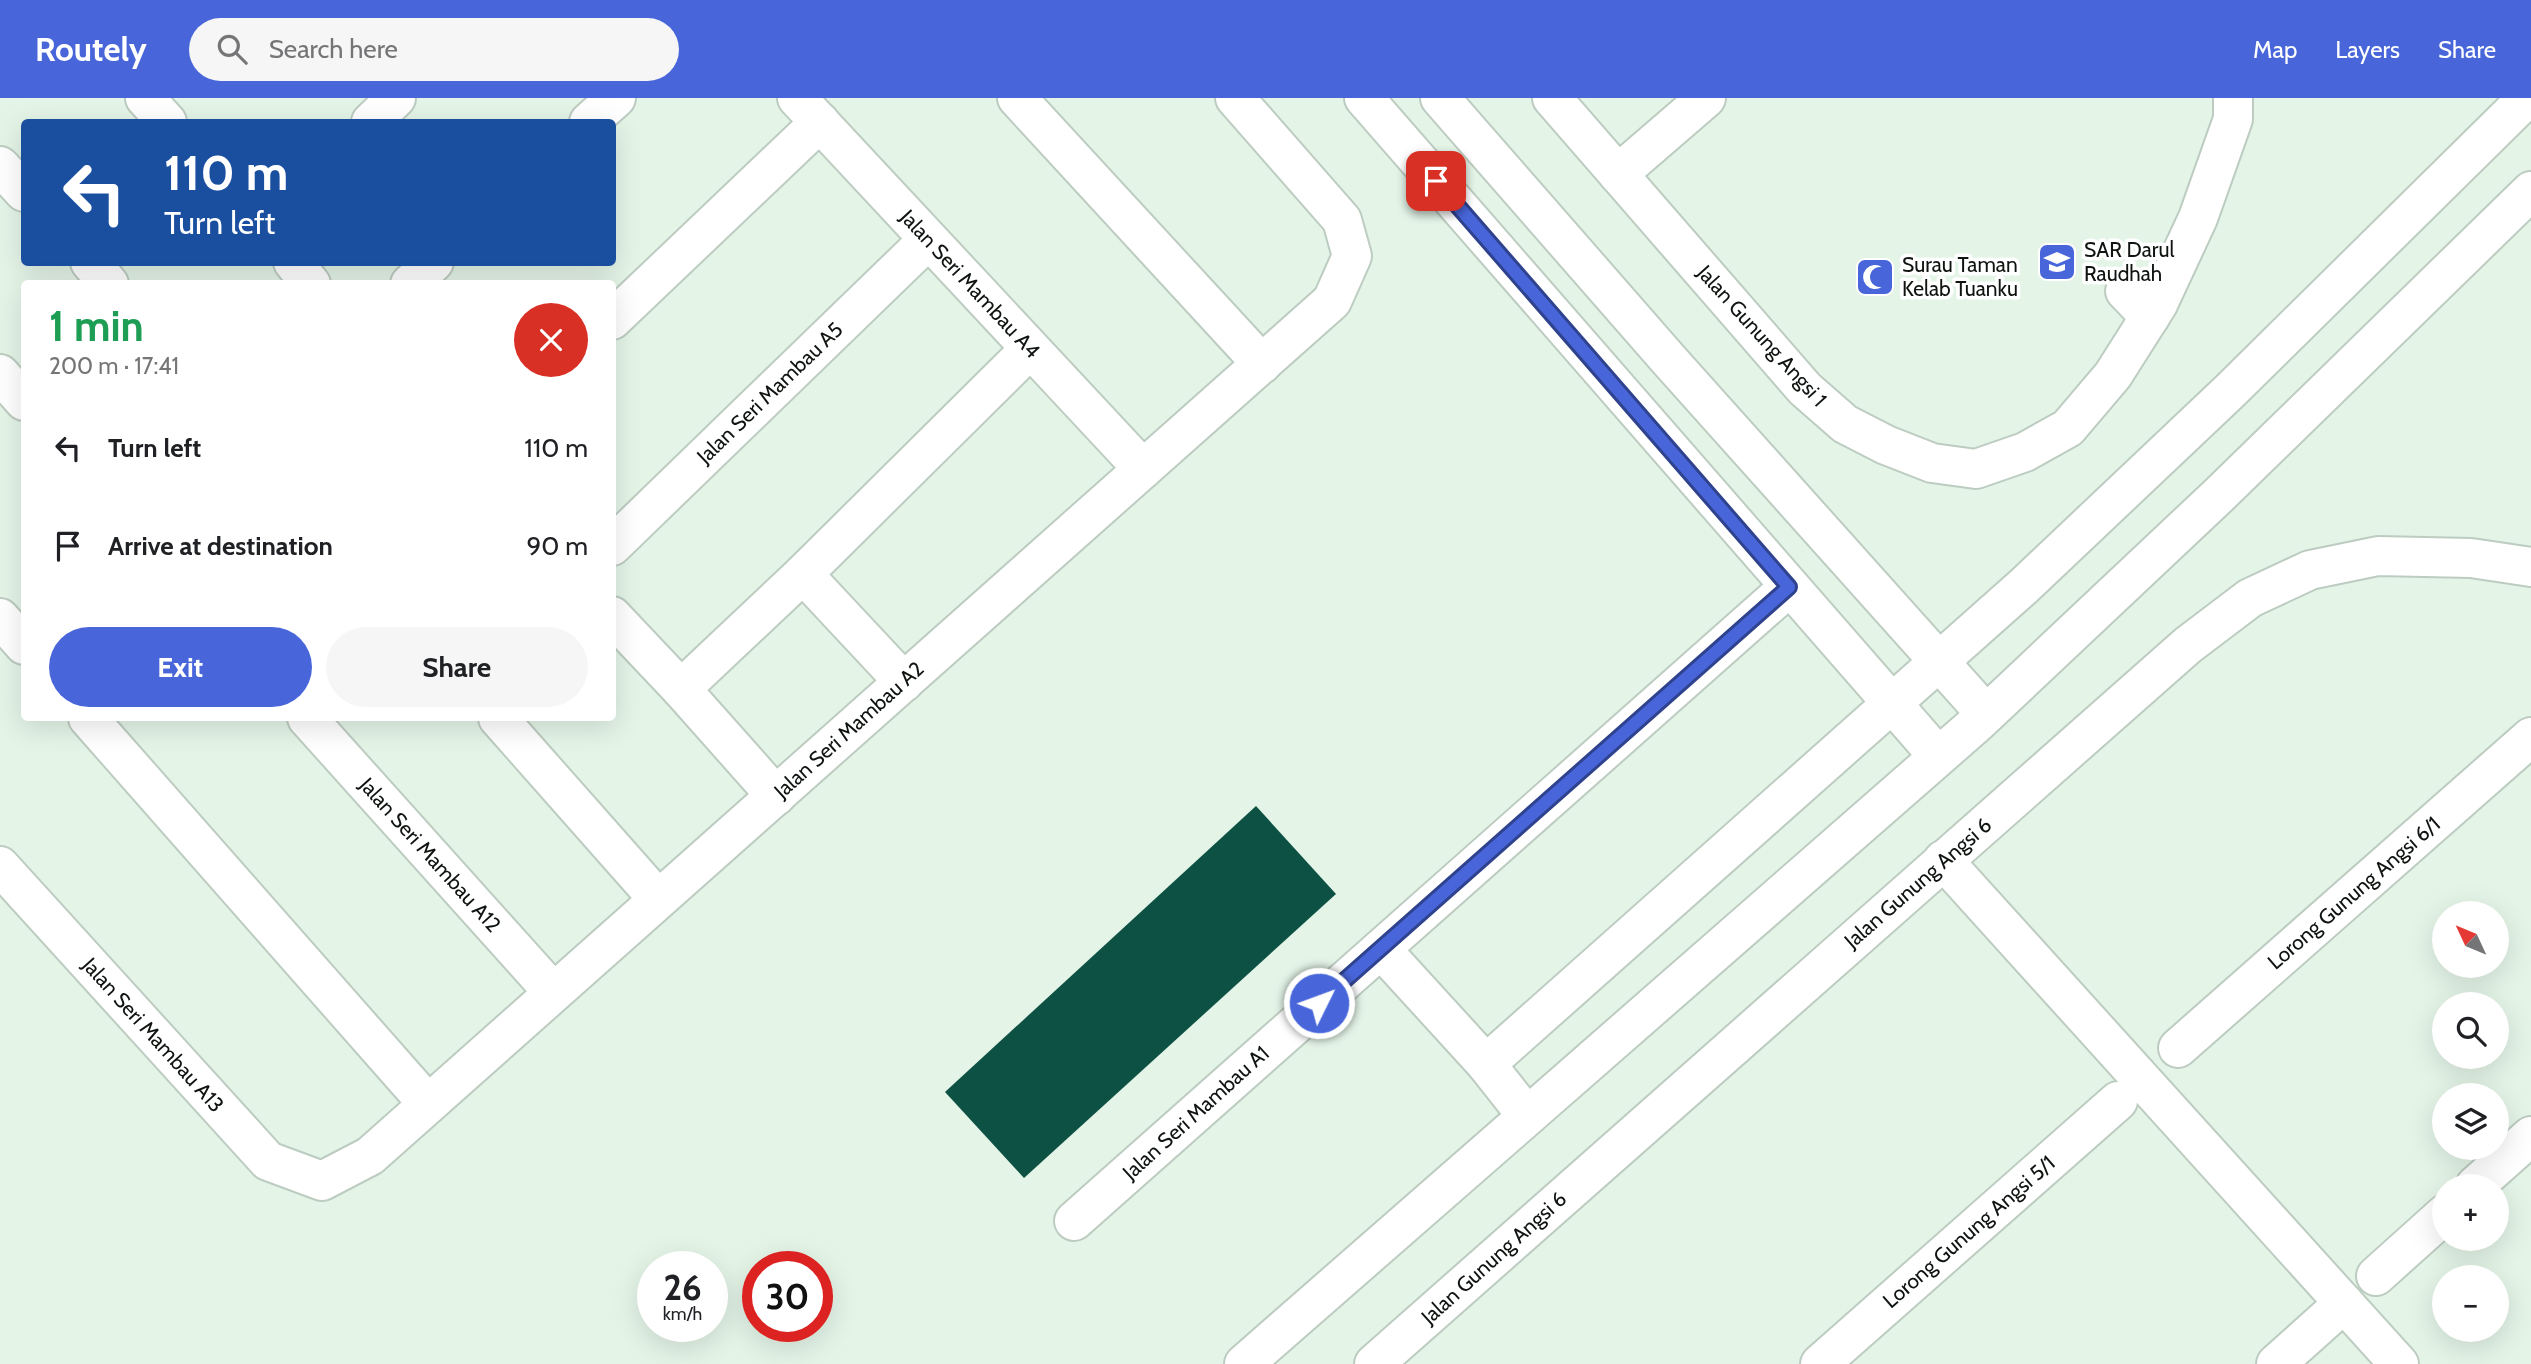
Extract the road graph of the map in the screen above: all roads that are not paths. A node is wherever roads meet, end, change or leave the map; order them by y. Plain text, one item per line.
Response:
1 (396, 98) edge
2 (617, 98) edge
3 (1017, 98) edge
4 (1235, 98) edge
5 (1364, 98) edge
6 (1440, 98) edge
7 (1552, 98) edge
8 (1706, 98) edge
9 (2233, 98) edge
10 (2527, 98) edge
11 (808, 110) edge
12 (374, 119) edge
13 (592, 119) edge
14 (0, 166) edge
15 (1618, 174) junction
16 (21, 189) edge
17 (2531, 191) edge
18 (928, 240) junction
19 (93, 266) edge
20 (296, 266) edge
21 (430, 266) edge
22 (106, 280) edge
23 (308, 280) edge
24 (414, 280) edge
25 (616, 316) edge
26 (1030, 349) junction
27 (1262, 364) junction
28 (0, 374) edge
29 (21, 398) edge
30 (1143, 470) junction
31 (616, 542) edge
32 (2531, 567) edge
33 (803, 574) junction
34 (1789, 587) junction
35 (616, 620) edge
36 (1939, 662) junction
37 (904, 682) junction
38 (681, 688) junction
39 (1891, 704) junction
40 (1986, 714) junction
41 (91, 721) edge
42 (310, 721) edge
43 (501, 721) edge
44 (2531, 737) edge
45 (1938, 756) junction
46 (776, 796) junction
47 (1943, 860) junction
48 (0, 866) edge
49 (658, 899) junction
50 (1381, 949) junction
51 (553, 992) junction
52 (2178, 1048) dead end
53 (1486, 1064) junction
54 (2118, 1101) dead end
55 (428, 1104) junction
56 (1527, 1116) junction
57 (2531, 1136) edge
58 (2488, 1174) edge
59 (322, 1181) joint
60 (1074, 1221) dead end
61 (2432, 1226) edge
62 (2376, 1276) dead end
63 (2344, 1303) junction
64 (1244, 1364) edge
65 (1374, 1364) edge
66 (1820, 1364) edge
67 (2276, 1364) edge
68 (2399, 1364) edge

1 - 12 street
2 - 13 street
3 - 27 street
4 - 27 street, Jalan Seri Mambau A2
5 - 34 street
6 - 36 street
7 - 15 street, Jalan Gunung Angsi 1
8 - 15 street
9 - 15 street, Jalan Gunung Angsi 1
10 - 36 street
11 - 18 street, Jalan Seri Mambau A4
11 - 25 street
14 - 16 street
17 - 40 street
18 - 26 street, Jalan Seri Mambau A4
18 - 31 street, Jalan Seri Mambau A5
19 - 22 street
20 - 23 street
21 - 24 street
26 - 30 street, Jalan Seri Mambau A4
26 - 33 street
27 - 30 street, Jalan Seri Mambau A2
28 - 29 street
30 - 37 street, Jalan Seri Mambau A2
32 - 47 street, Jalan Gunung Angsi 6
33 - 37 street
33 - 38 street
34 - 39 street
34 - 50 street, Jalan Seri Mambau A1
35 - 38 street
36 - 39 street
36 - 40 street
37 - 46 street, Jalan Seri Mambau A2
38 - 46 street
39 - 45 street
39 - 53 street
40 - 45 street
41 - 55 street
42 - 51 street, Jalan Seri Mambau A12
43 - 49 street
44 - 52 street, Lorong Gunung Angsi 6/1
45 - 56 street
46 - 49 street, Jalan Seri Mambau A2
47 - 63 street
47 - 65 street, Jalan Gunung Angsi 6
48 - 59 street, Jalan Seri Mambau A13
49 - 51 street, Jalan Seri Mambau A2
50 - 53 street
50 - 60 street, Jalan Seri Mambau A1
51 - 55 street, Jalan Seri Mambau A2
53 - 56 street
54 - 66 street, Lorong Gunung Angsi 5/1
55 - 59 street, Jalan Seri Mambau A2
56 - 64 street
57 - 58 street
61 - 62 street
63 - 67 street
63 - 68 street

